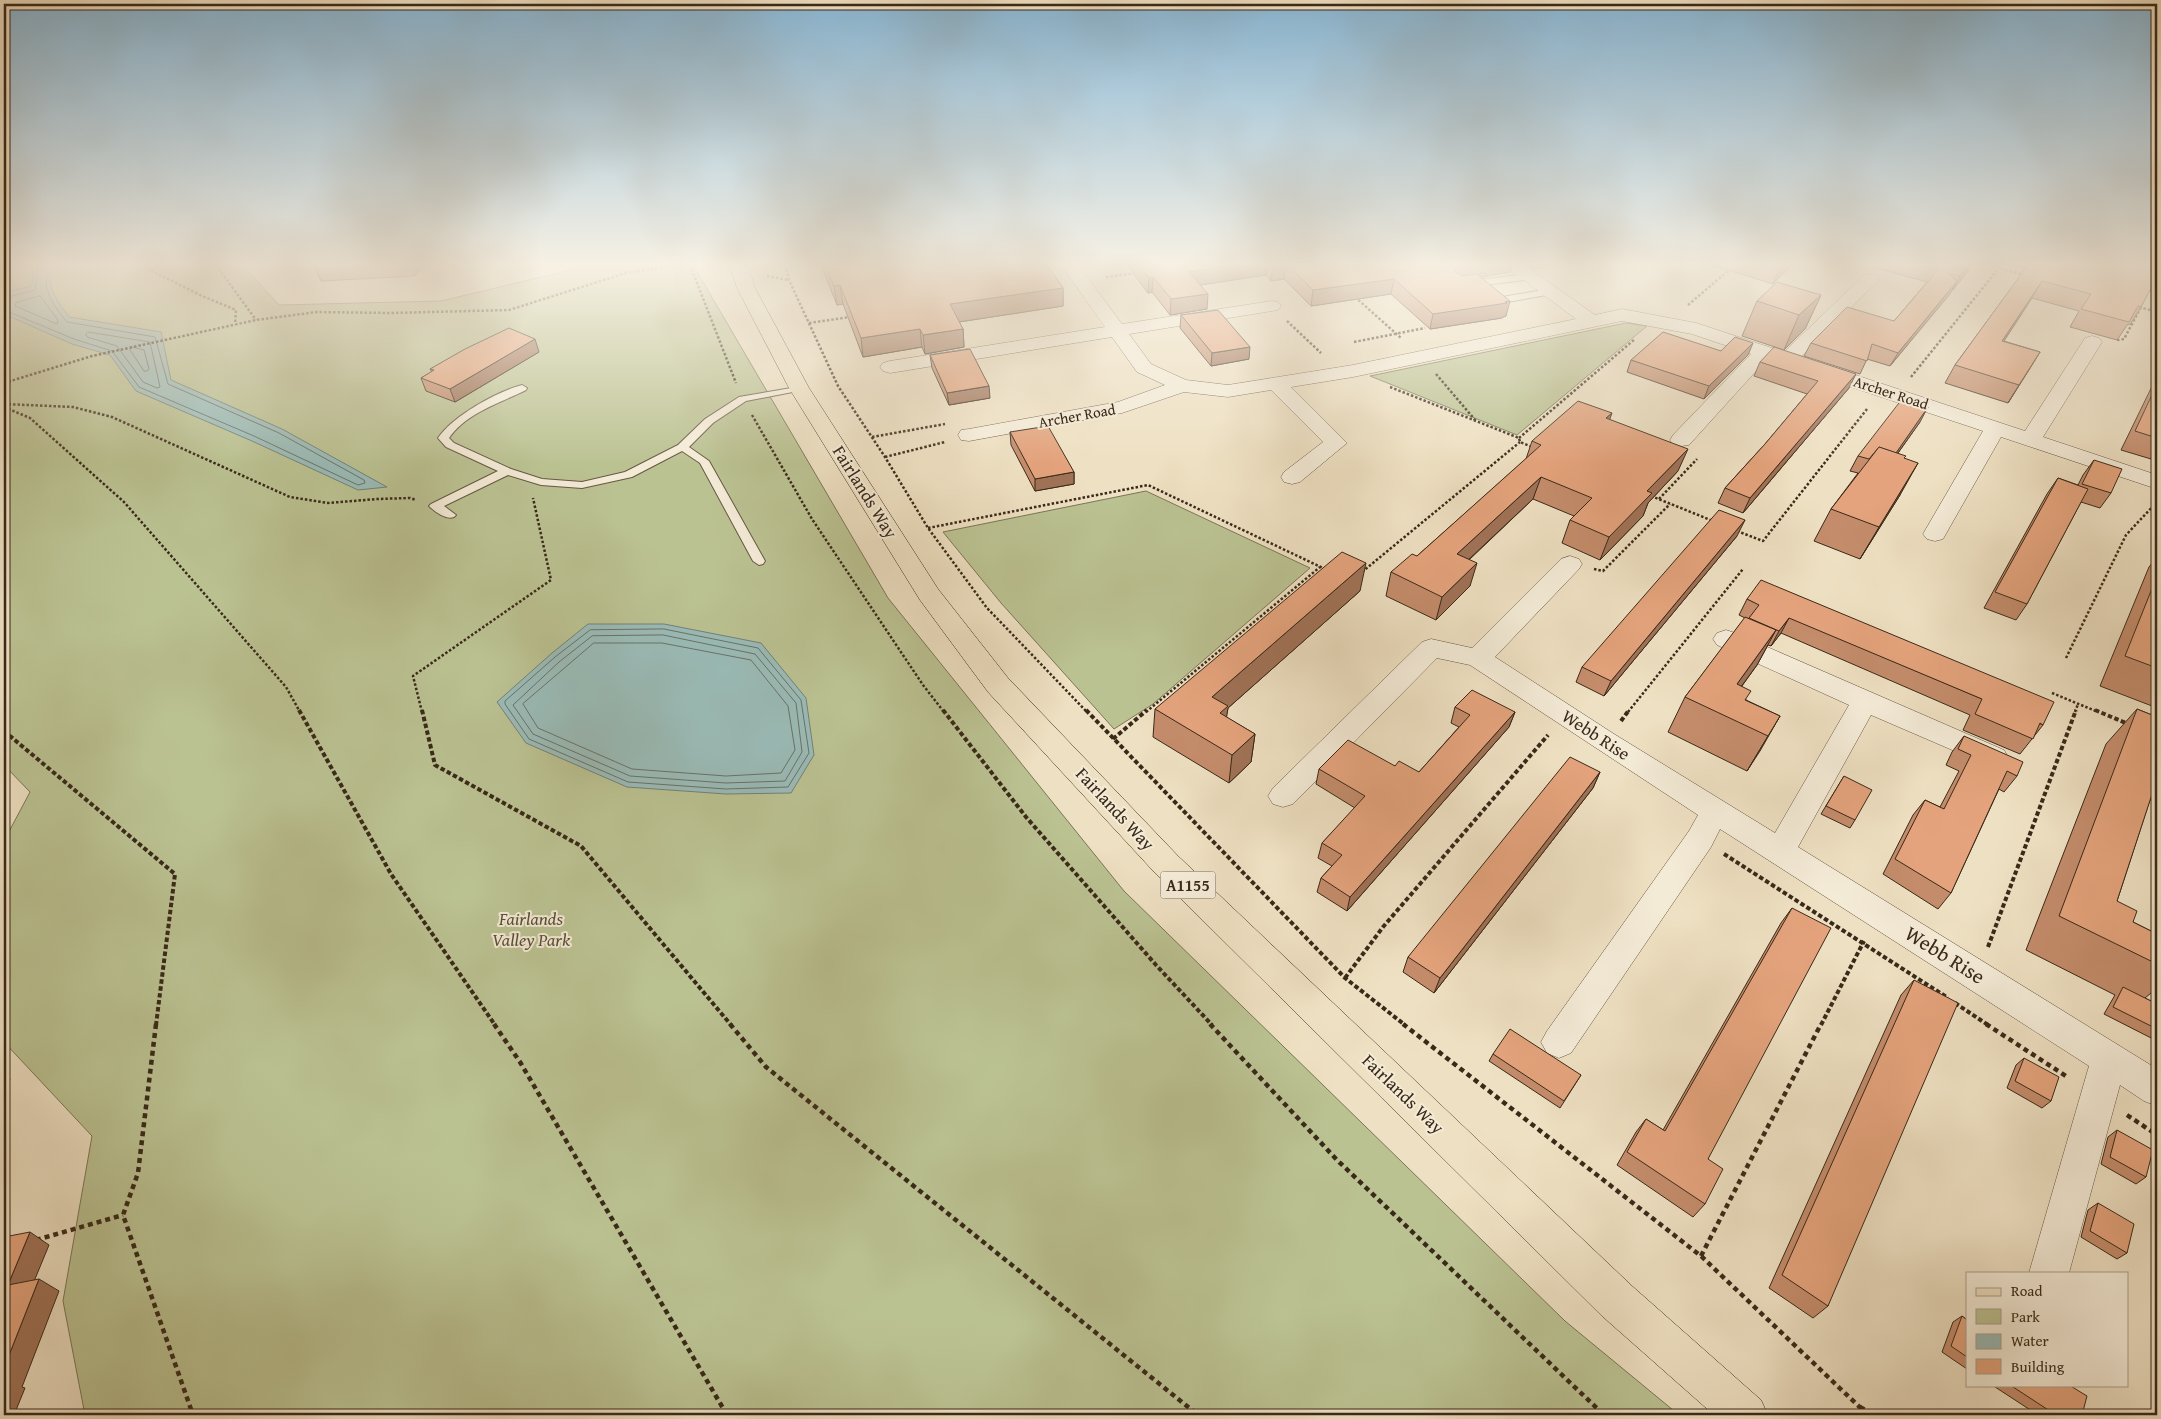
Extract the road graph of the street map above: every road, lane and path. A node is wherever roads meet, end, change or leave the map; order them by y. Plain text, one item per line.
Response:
1 (201, 331) edge
2 (716, 331) edge
3 (769, 331) edge
4 (813, 331) edge
5 (1110, 331) edge
6 (1118, 331) edge
7 (1298, 331) edge
8 (1394, 331) edge
9 (1410, 331) edge
10 (1542, 331) edge
11 (1703, 331) edge
12 (1816, 331) edge
13 (1942, 331) edge
14 (2128, 331) edge
15 (1397, 334) junction
16 (1638, 337) dead end
17 (1354, 342) dead end
18 (2092, 342) joint
19 (1405, 343) dead end
20 (1764, 351) junction
21 (1321, 353) dead end
22 (1788, 359) junction
23 (890, 367) dead end
24 (1353, 371) junction
25 (1435, 374) dead end
26 (4, 383) edge
27 (1275, 383) junction
28 (1182, 386) junction
29 (522, 388) dead end
30 (799, 388) junction
31 (1889, 392) junction
32 (743, 399) junction
33 (4, 406) edge
34 (1476, 421) junction
35 (1995, 428) junction
36 (969, 435) joint
37 (1520, 440) junction
38 (1681, 440) joint
39 (2031, 440) junction
40 (682, 447) junction
41 (1535, 449) edge
42 (885, 457) junction
43 (507, 471) junction
44 (1292, 478) dead end
45 (529, 479) junction
46 (2157, 482) edge
47 (1651, 496) edge
48 (1659, 499) junction
49 (2157, 502) edge
50 (1670, 504) junction
51 (436, 506) junction
52 (450, 515) dead end
53 (1721, 524) edge
54 (928, 528) junction
55 (1730, 528) edge
56 (1935, 534) dead end
57 (759, 561) dead end
58 (1570, 564) joint
59 (1320, 567) junction
60 (1743, 569) dead end
61 (1328, 571) edge
62 (1358, 575) edge
63 (1726, 639) edge
64 (1478, 658) junction
65 (2066, 658) dead end
66 (2052, 693) dead end
67 (1865, 701) junction
68 (2078, 704) junction
69 (2131, 726) edge
70 (4, 731) edge
71 (1556, 739) dead end
72 (1113, 740) junction
73 (1604, 741) junction
74 (2012, 764) edge
75 (1283, 796) dead end
76 (1715, 810) junction
77 (1700, 839) junction
78 (1780, 851) junction
79 (1878, 913) junction
80 (1864, 943) junction
81 (1978, 976) junction
82 (1346, 978) junction
83 (1559, 1042) dead end
84 (2110, 1059) junction
85 (2157, 1089) edge
86 (2099, 1097) junction
87 (2157, 1135) edge
88 (123, 1215) junction
89 (32, 1241) dead end
90 (1701, 1256) junction
91 (2049, 1272) edge
92 (1851, 1401) junction
93 (193, 1415) edge
94 (727, 1415) edge
95 (1198, 1415) edge
96 (1604, 1415) edge
97 (1746, 1415) edge
98 (1868, 1415) edge
99 (1874, 1415) edge

1 - 26 path
2 - 32 path
3 - 30 main road, Fairlands Way / A1155
4 - 42 path
5 - 23 street
6 - 28 street, Archer Road
7 - 21 path
8 - 15 path
9 - 15 path
10 - 24 street, Archer Road
11 - 20 street, Archer Road
12 - 22 street
13 - 31 path
14 - 18 path
15 - 17 path
15 - 19 path
16 - 37 path
18 - 39 street
20 - 22 street, Archer Road
20 - 38 street
22 - 31 street, Archer Road
24 - 27 street, Archer Road
24 - 34 path
25 - 34 path
27 - 28 street, Archer Road
27 - 44 street
28 - 36 street, Archer Road
29 - 43 lane
30 - 32 lane
30 - 97 main road, Fairlands Way / A1155
31 - 35 street, Archer Road
31 - 55 path
32 - 40 lane
32 - 96 path
33 - 51 path
33 - 94 path
34 - 37 path
35 - 39 street, Archer Road
35 - 56 street
36 - 42 path
37 - 41 path
37 - 62 path
38 - 48 path
39 - 46 street, Archer Road
40 - 45 lane
40 - 57 lane
42 - 54 path
43 - 45 lane
43 - 51 lane
45 - 95 path
47 - 48 path
48 - 50 path
49 - 65 path
50 - 53 path
50 - 58 path
51 - 52 lane
54 - 59 path
54 - 72 path
58 - 64 street
59 - 61 path
59 - 72 path
60 - 73 path
63 - 67 street
64 - 73 street, Webb Rise
64 - 75 street, Webb Rise
66 - 68 path
67 - 74 street
67 - 78 street
68 - 69 path
68 - 81 path
70 - 88 path
71 - 82 path
72 - 82 path
73 - 76 street, Webb Rise
76 - 77 street
76 - 78 street, Webb Rise
77 - 80 path
77 - 83 street
78 - 79 street, Webb Rise
79 - 80 path
79 - 81 street, Webb Rise
80 - 86 path
80 - 90 path
81 - 84 street, Webb Rise
82 - 90 path
84 - 85 street, Webb Rise
84 - 86 street
86 - 87 path
86 - 91 street
88 - 89 path
88 - 93 path
90 - 92 path
92 - 98 path
92 - 99 path

